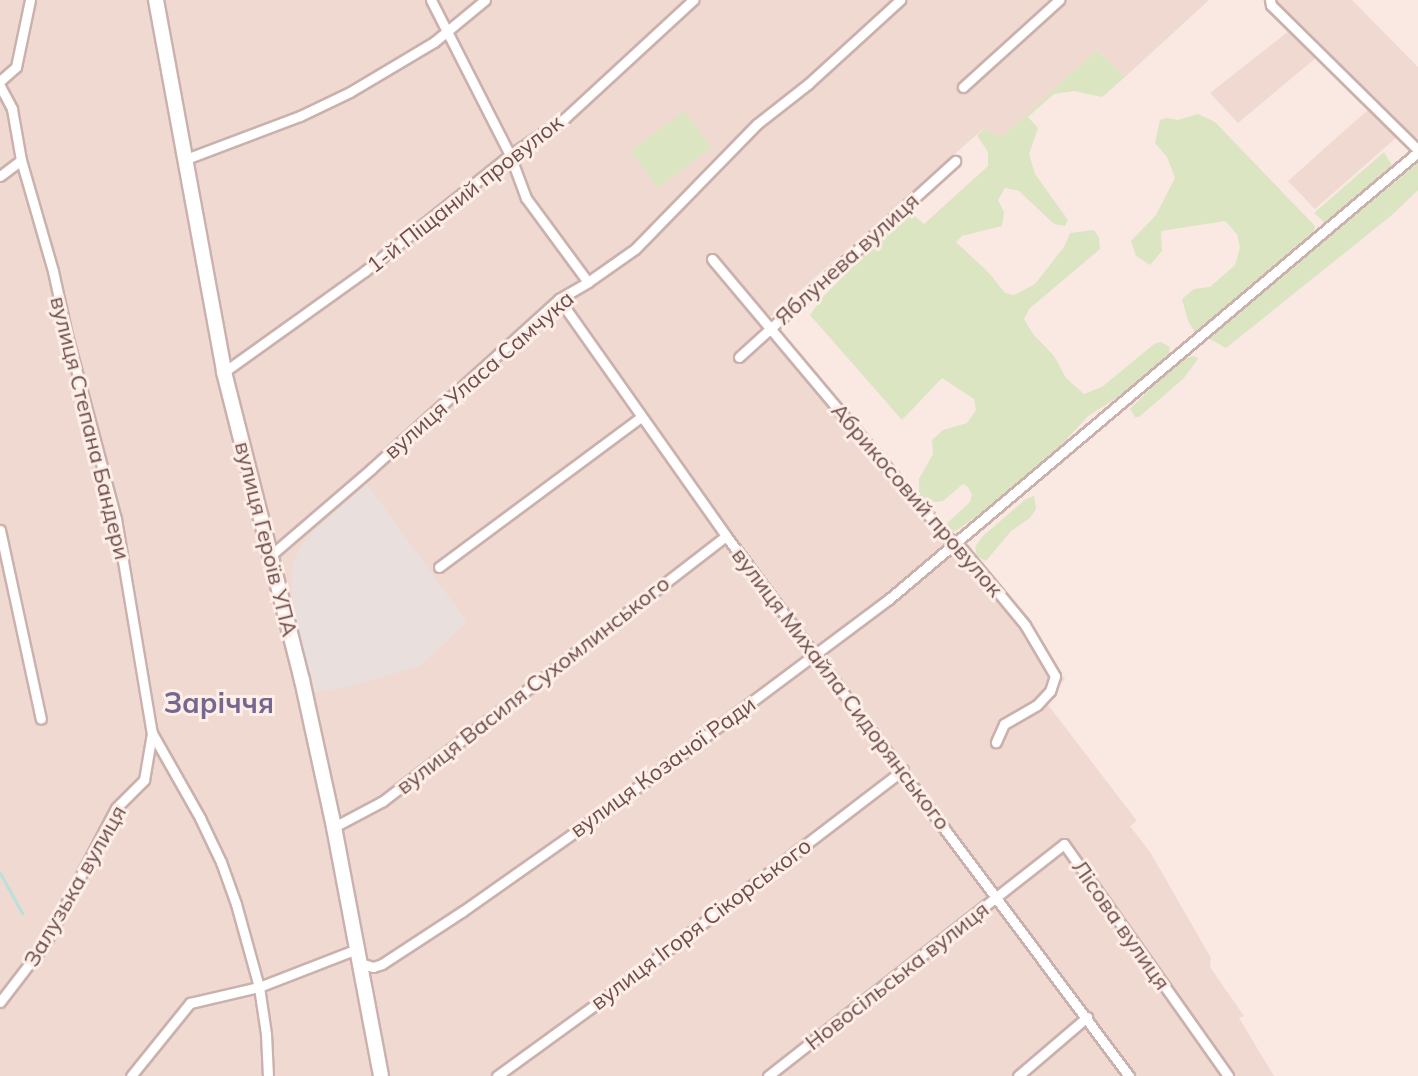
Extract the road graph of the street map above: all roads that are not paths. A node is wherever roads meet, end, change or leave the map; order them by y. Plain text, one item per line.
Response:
1 (30, 0) edge
2 (156, 0) edge
3 (431, 0) edge
4 (485, 0) edge
5 (693, 0) edge
6 (900, 0) edge
7 (1270, 0) edge
8 (1055, 1) edge
9 (445, 30) junction
10 (0, 81) edge
11 (0, 86) edge
12 (963, 87) dead end
13 (1418, 151) edge
14 (510, 155) junction
15 (186, 159) junction
16 (21, 160) junction
17 (955, 161) dead end
18 (0, 176) edge
19 (712, 259) dead end
20 (588, 282) junction
21 (559, 299) junction
22 (770, 328) junction
23 (739, 357) dead end
24 (224, 372) junction
25 (641, 417) junction
26 (0, 530) edge
27 (726, 536) junction
28 (953, 543) junction
29 (270, 556) junction
30 (439, 567) dead end
31 (815, 654) junction
32 (40, 719) dead end
33 (152, 733) junction
34 (996, 742) dead end
35 (903, 770) junction
36 (334, 827) junction
37 (997, 897) junction
38 (357, 949) junction
39 (360, 963) junction
40 (259, 987) junction
41 (0, 1002) edge
42 (1087, 1017) junction
43 (131, 1076) edge
44 (268, 1076) edge
45 (381, 1076) edge
46 (497, 1076) edge
47 (768, 1076) edge
48 (1018, 1076) edge
49 (1129, 1076) edge
50 (1228, 1076) edge

1 - 10 street
2 - 15 street, вулиця Героїв УПА
3 - 9 street
4 - 9 street
5 - 14 street, 1-й Піщаний провулок
6 - 20 street, вулиця Уласа Самчука
7 - 13 street
8 - 12 street
9 - 14 street
9 - 15 street
11 - 16 street, вулиця Степана Бандери
13 - 28 street, вулиця Козачої Ради
14 - 20 street
14 - 24 street, 1-й Піщаний провулок
15 - 24 street, вулиця Героїв УПА
16 - 18 street
16 - 33 street, вулиця Степана Бандери
17 - 22 street, Яблунева вулиця
19 - 22 street, Абрикосовий провулок
20 - 21 street, вулиця Уласа Самчука
21 - 25 street, вулиця Михайла Сидорянського
21 - 29 street, вулиця Уласа Самчука
22 - 23 street, Яблунева вулиця
22 - 28 street, Абрикосовий провулок
24 - 29 street, вулиця Героїв УПА
25 - 27 street, вулиця Михайла Сидорянського
25 - 30 street
26 - 32 street
27 - 31 street, вулиця Михайла Сидорянського
27 - 36 street, вулиця Василя Сухомлинського
28 - 31 street, вулиця Козачої Ради
28 - 34 street, Абрикосовий провулок
29 - 36 street, вулиця Героїв УПА
31 - 35 street, вулиця Михайла Сидорянського
31 - 39 street, вулиця Козачої Ради
33 - 40 street, вулиця Степана Бандери
33 - 41 street, Залузька вулиця
35 - 37 street, вулиця Михайла Сидорянського
35 - 46 street, вулиця Ігоря Сікорського
36 - 38 street, вулиця Героїв УПА
37 - 42 street, вулиця Михайла Сидорянського
37 - 47 street, Новосільська вулиця
37 - 50 street, Лісова вулиця
38 - 39 street, вулиця Героїв УПА
38 - 40 street
39 - 45 street, вулиця Героїв УПА
40 - 43 street
40 - 44 street, вулиця Степана Бандери
42 - 48 street
42 - 49 street, вулиця Михайла Сидорянського

